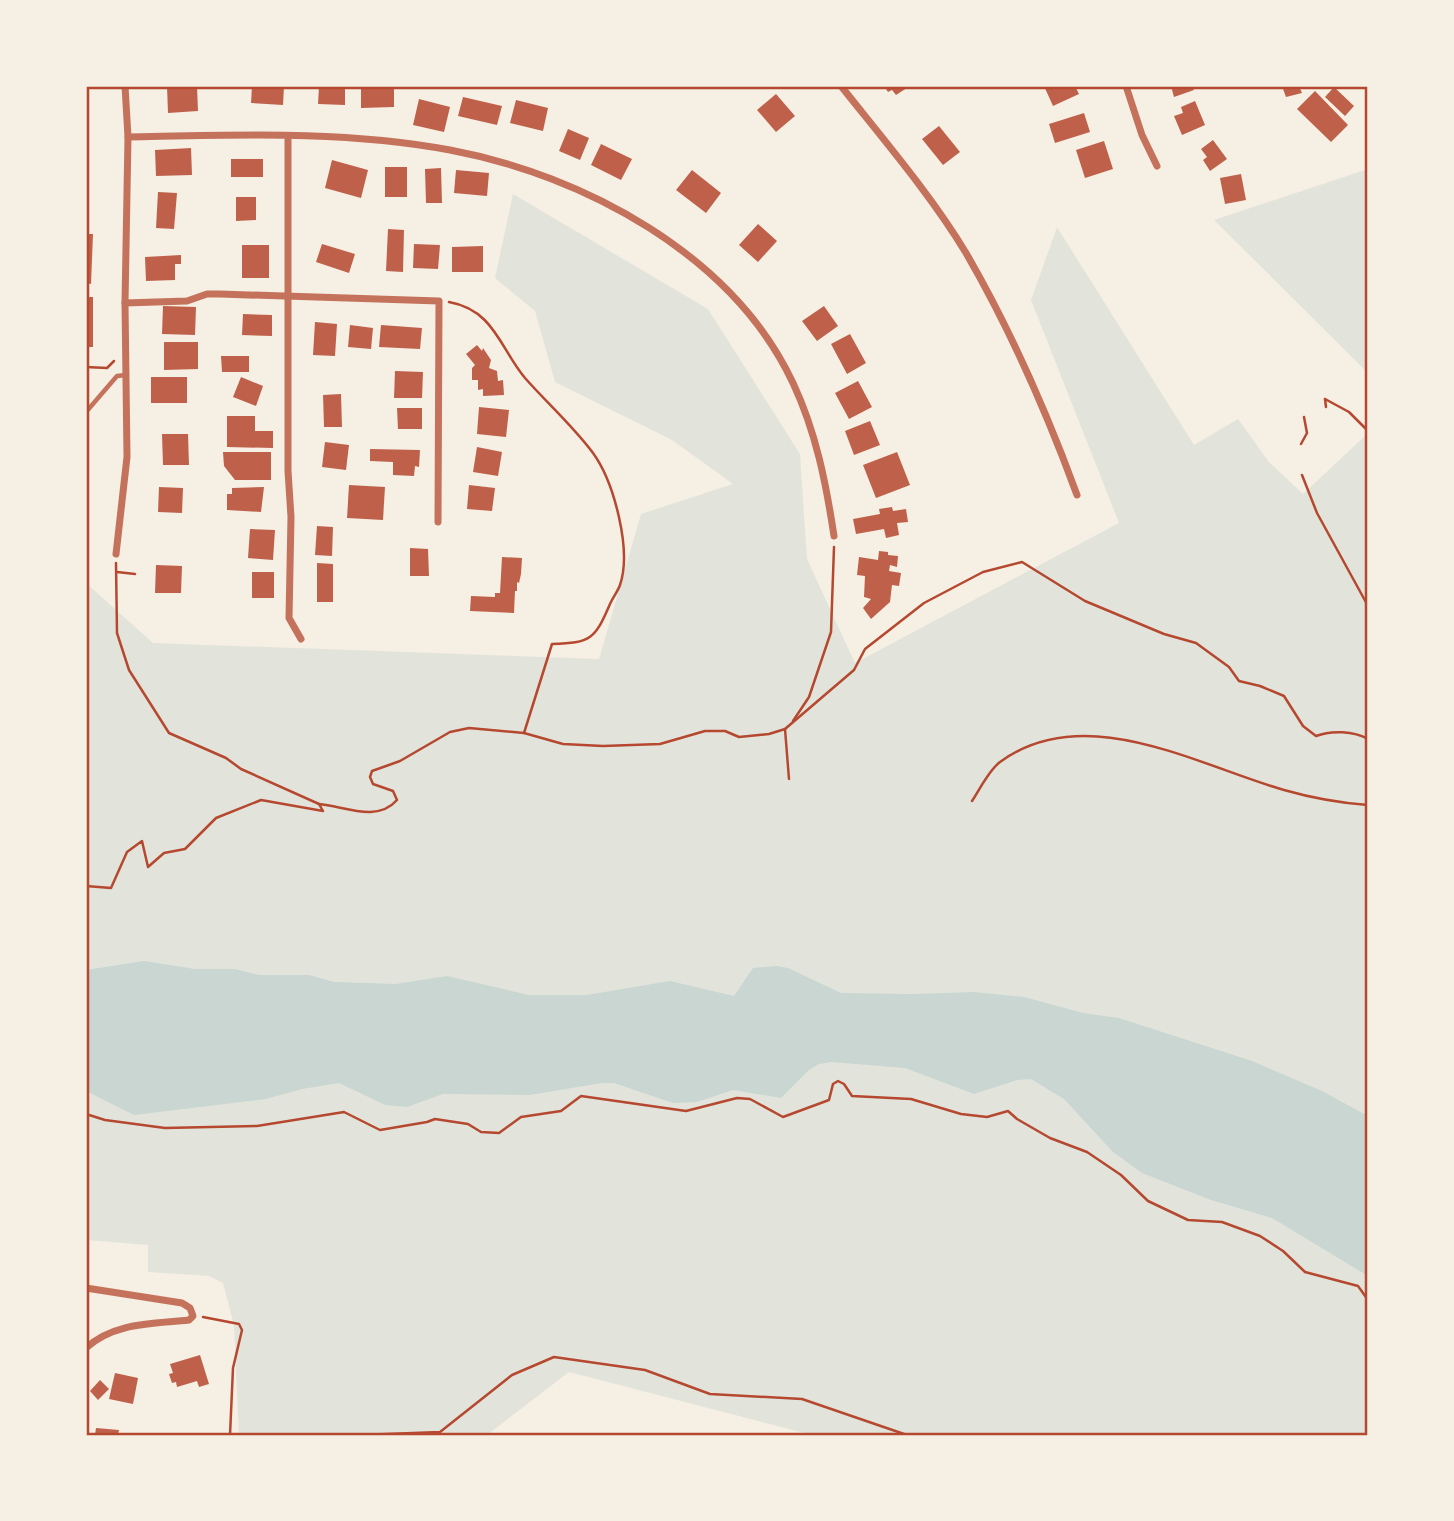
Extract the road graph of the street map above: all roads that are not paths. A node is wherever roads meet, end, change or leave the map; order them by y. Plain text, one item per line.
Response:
1 (125, 86) edge
2 (841, 86) edge
3 (1126, 86) edge
4 (128, 137) junction
5 (288, 137) junction
6 (1157, 166) dead end
7 (289, 296) junction
8 (125, 303) junction
9 (126, 375) junction
10 (86, 412) edge
11 (1077, 495) dead end
12 (438, 522) dead end
13 (834, 536) road end
14 (116, 554) road end
15 (301, 639) dead end
16 (86, 1287) edge
17 (86, 1348) edge

1 - 4 street
2 - 11 street
3 - 6 street
4 - 5 street
4 - 8 street
5 - 7 street
5 - 13 street
7 - 8 street
7 - 12 street
7 - 15 street
8 - 9 street
9 - 10 lane
9 - 14 street
16 - 17 street

